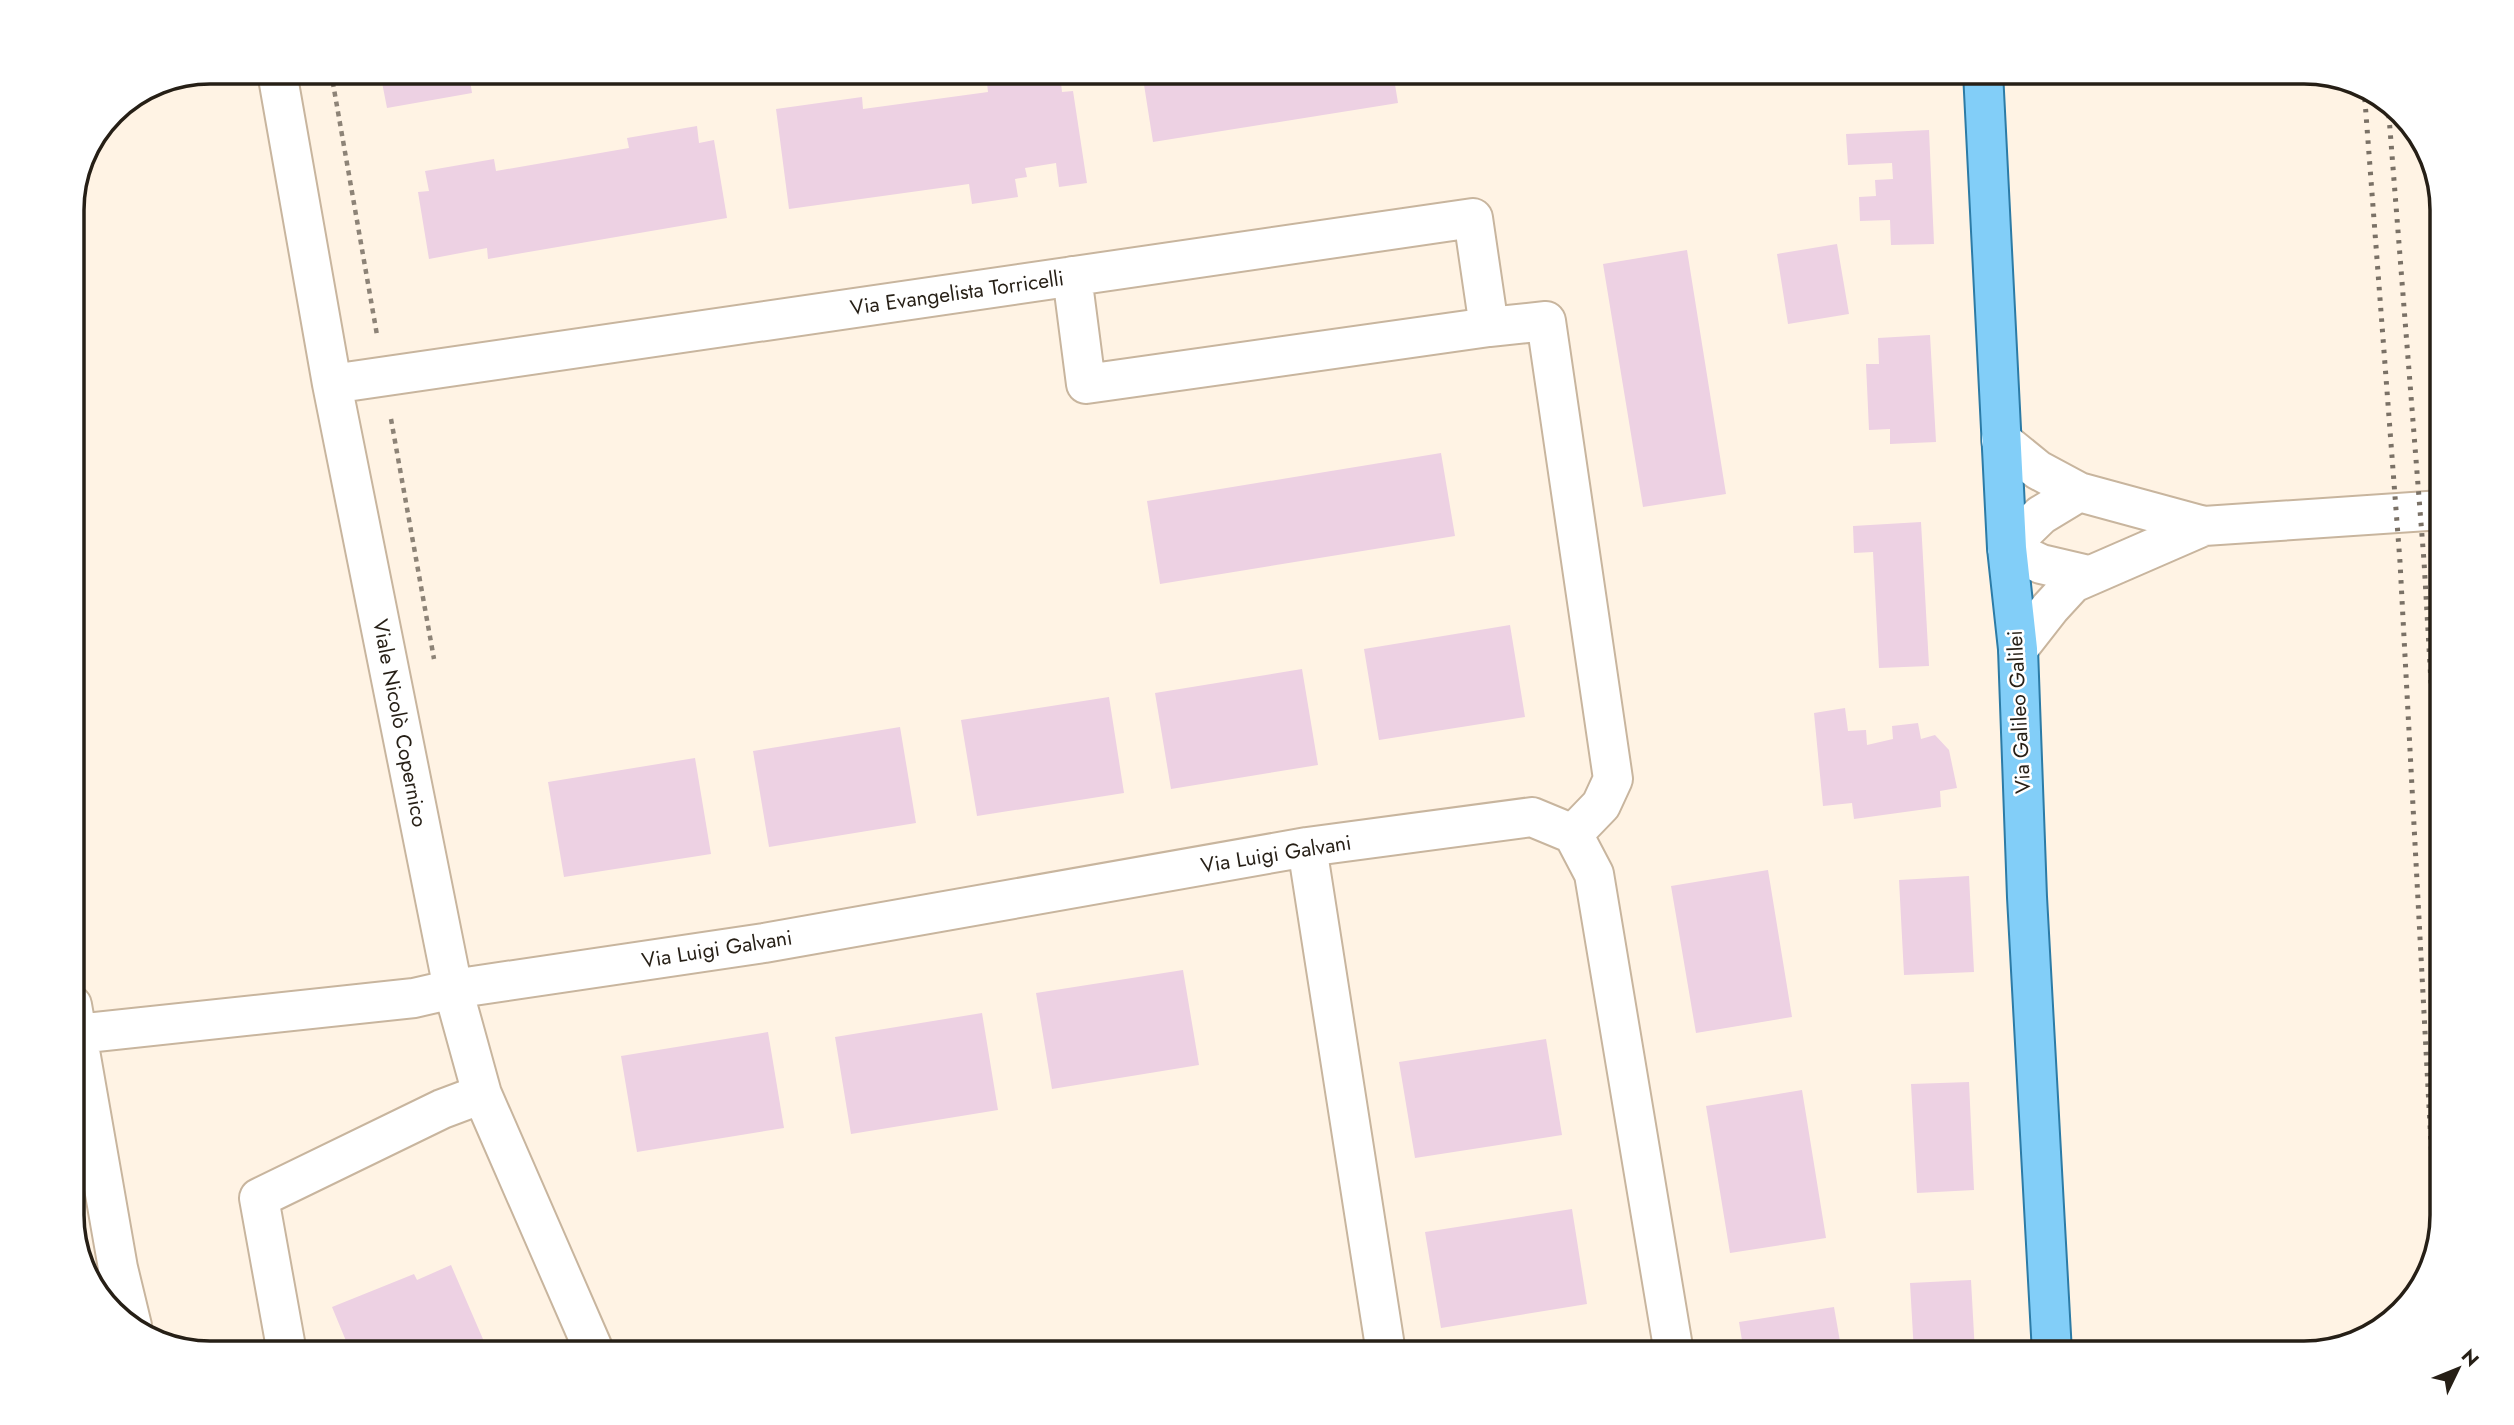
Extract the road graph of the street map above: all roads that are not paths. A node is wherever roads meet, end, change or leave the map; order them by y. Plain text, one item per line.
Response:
1 (279, 84) edge
2 (1984, 84) edge
3 (1072, 276) junction
4 (1489, 327) junction
5 (332, 384) junction
6 (2001, 440) junction
7 (2079, 492) junction
8 (2430, 511) edge
9 (2204, 526) junction
10 (2007, 548) junction
11 (2088, 575) junction
12 (2018, 649) junction
13 (1573, 834) junction
14 (1307, 847) junction
15 (453, 989) junction
16 (84, 1018) edge
17 (84, 1076) edge
18 (482, 1094) junction
19 (128, 1311) edge
20 (285, 1341) edge
21 (590, 1341) edge
22 (1384, 1341) edge
23 (1672, 1341) edge
24 (2051, 1341) edge

1 - 5 street, Viale Nicolò Copernico
2 - 6 main road, Via Galileo Galilei
3 - 4 street, Via Evangelista Torricelli
3 - 4 street
3 - 5 street, Via Evangelista Torricelli
4 - 13 street
5 - 15 street, Viale Nicolò Copernico
6 - 7 street
6 - 10 main road, Via Galileo Galilei
7 - 9 street
7 - 10 street
8 - 9 street
9 - 11 street
10 - 11 street
10 - 12 main road, Via Galileo Galilei
11 - 12 street
12 - 24 main road, Via Galileo Galilei
13 - 14 street, Via Luigi Galvani
13 - 23 street
14 - 15 street, Via Luigi Galvani
14 - 22 street
15 - 16 street, Via Luigi Galvani
15 - 18 street, Viale Nicolò Copernico
17 - 19 street
18 - 20 street
18 - 21 street, Viale Nicolò Copernico

